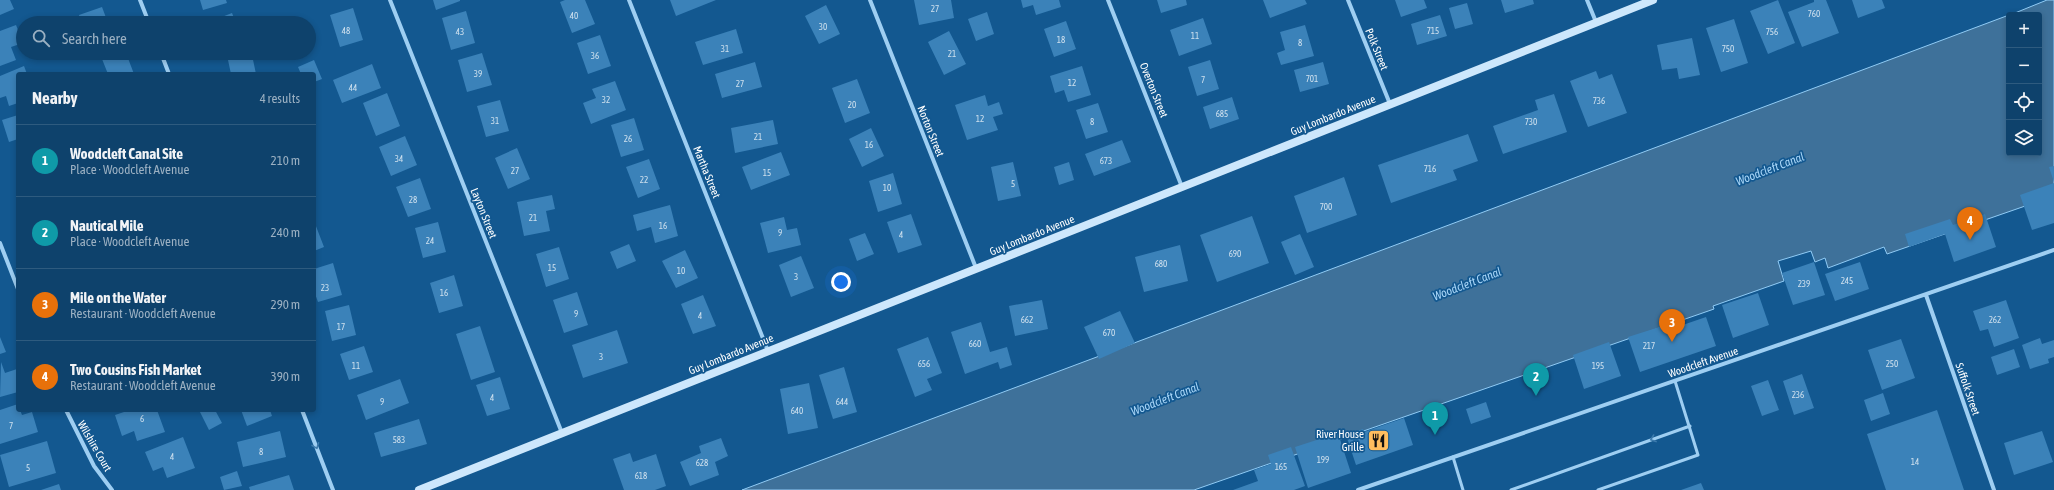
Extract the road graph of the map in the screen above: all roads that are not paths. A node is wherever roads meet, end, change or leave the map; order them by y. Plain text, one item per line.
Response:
1 (140, 0) edge
2 (390, 0) edge
3 (629, 0) edge
4 (870, 0) edge
5 (1108, 0) edge
6 (1348, 0) edge
7 (1587, 0) edge
8 (1653, 0) edge
9 (146, 16) edge
10 (1596, 22) junction
11 (164, 60) edge
12 (168, 72) edge
13 (1390, 105) junction
14 (1182, 187) junction
15 (0, 243) edge
16 (2054, 250) edge
17 (977, 269) junction
18 (16, 284) edge
19 (1926, 295) junction
20 (768, 351) junction
21 (1675, 381) junction
22 (67, 412) edge
23 (303, 412) edge
24 (1690, 426) junction
25 (562, 433) junction
26 (1453, 457) junction
27 (112, 490) edge
28 (333, 490) edge
29 (419, 490) edge
30 (1358, 490) edge
31 (1463, 490) edge
32 (1511, 490) edge
33 (1598, 490) edge
34 (1994, 490) edge

1 - 9 street
2 - 25 street, Layton Street
3 - 20 street, Martha Street
4 - 17 street, Norton Street
5 - 14 street, Overton Street
6 - 13 street, Polk Street
7 - 10 street
8 - 10 street, Guy Lombardo Avenue
10 - 13 street, Guy Lombardo Avenue
11 - 12 street
13 - 14 street, Guy Lombardo Avenue
14 - 17 street, Guy Lombardo Avenue
15 - 18 street
16 - 19 street, Woodcleft Avenue
17 - 20 street, Guy Lombardo Avenue
19 - 21 street, Woodcleft Avenue
19 - 34 street, Suffolk Street
20 - 25 street, Guy Lombardo Avenue
21 - 24 lane
21 - 26 street, Woodcleft Avenue
22 - 27 street, Wilshire Court
23 -> 28 street
24 -> 32 lane
24 - 33 lane
25 - 29 street, Guy Lombardo Avenue
26 - 30 street, Woodcleft Avenue
26 - 31 lane

